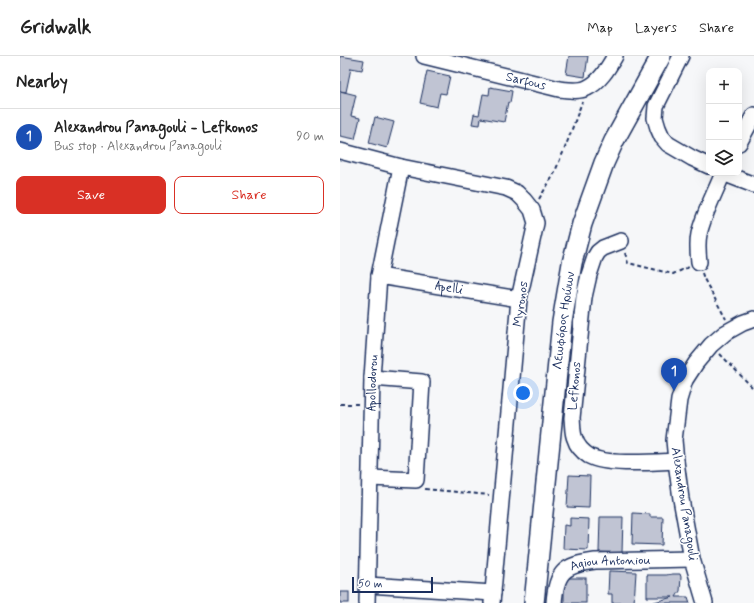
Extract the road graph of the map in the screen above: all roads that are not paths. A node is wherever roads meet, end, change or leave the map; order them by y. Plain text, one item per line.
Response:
1 (424, 56) edge
2 (614, 56) edge
3 (660, 56) edge
4 (682, 56) edge
5 (754, 116) edge
6 (741, 140) edge
7 (340, 151) edge
8 (706, 165) edge
9 (401, 166) junction
10 (722, 176) edge
11 (731, 176) edge
12 (754, 185) edge
13 (621, 241) road end
14 (699, 262) road end
15 (379, 276) junction
16 (519, 300) junction
17 (754, 319) edge
18 (372, 378) junction
19 (676, 462) junction
20 (370, 478) junction
21 (692, 559) junction
22 (368, 585) junction
23 (492, 598) edge
24 (367, 603) edge
25 (534, 603) edge
26 (554, 603) edge
27 (705, 603) edge

1 - 2 street, Sarfous
3 - 25 main road, Λεωφόρος Ηρώων
4 - 8 street
5 - 6 street
7 - 9 street
9 - 15 street, Apollodorou
9 - 16 street, Myronos
10 - 14 street
11 - 12 street
13 - 19 street, Lefkonos
15 - 16 street, Apelli
15 - 18 street, Apollodorou
16 - 23 street, Myronos
17 - 19 street, Alexandrou Panagouli
18 - 20 street, Apollodorou
18 - 20 street
19 - 21 street, Alexandrou Panagouli
20 - 22 street, Apollodorou
21 - 26 street, Agiou Antoniou
21 - 27 street, Alexandrou Panagouli
22 - 23 street
22 - 24 street, Apollodorou

